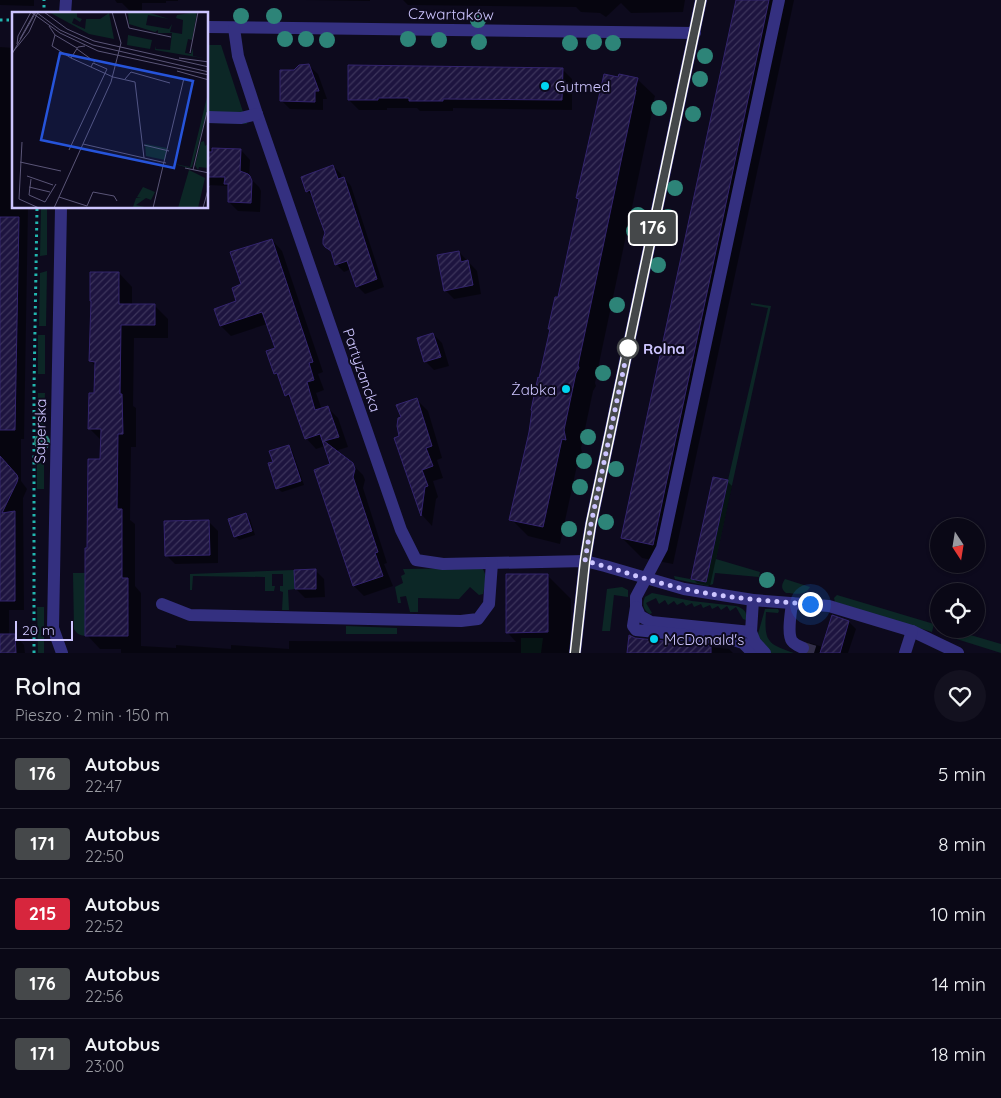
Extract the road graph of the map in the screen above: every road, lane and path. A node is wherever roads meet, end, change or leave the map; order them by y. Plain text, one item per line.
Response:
1 (702, 0) edge
2 (779, 0) edge
3 (209, 27) edge
4 (234, 28) junction
5 (695, 33) junction
6 (257, 114) junction
7 (209, 118) edge
8 (37, 209) edge
9 (61, 209) edge
10 (585, 561) junction
11 (492, 563) junction
12 (646, 578) junction
13 (753, 600) junction
14 (792, 603) junction
15 (162, 604) dead end
16 (636, 607) junction
17 (912, 631) junction
18 (750, 632) junction
19 (740, 642) junction
20 (803, 648) dead end
21 (34, 653) edge
22 (62, 653) edge
23 (575, 653) edge
24 (753, 653) edge
25 (765, 653) edge
26 (905, 653) edge
27 (958, 653) edge

1 - 5 street
2 - 12 street
3 - 4 street, Czwartaków
4 - 5 street, Czwartaków
4 - 6 street, Partyzancka
5 - 10 street
6 - 7 street
6 - 11 street, Partyzancka
8 - 21 path
9 - 22 street, Saperska
10 - 11 street, Partyzancka
10 - 12 street, Partyzancka
10 - 23 street
11 - 15 street
12 - 13 street, Partyzancka
12 - 16 street
13 - 14 street, Partyzancka
13 - 18 street
14 - 17 street, Partyzancka
14 - 20 street
16 - 18 street
16 - 19 street
17 - 26 street
17 - 27 street, Partyzancka
18 - 19 street
18 - 25 street
19 - 24 street

